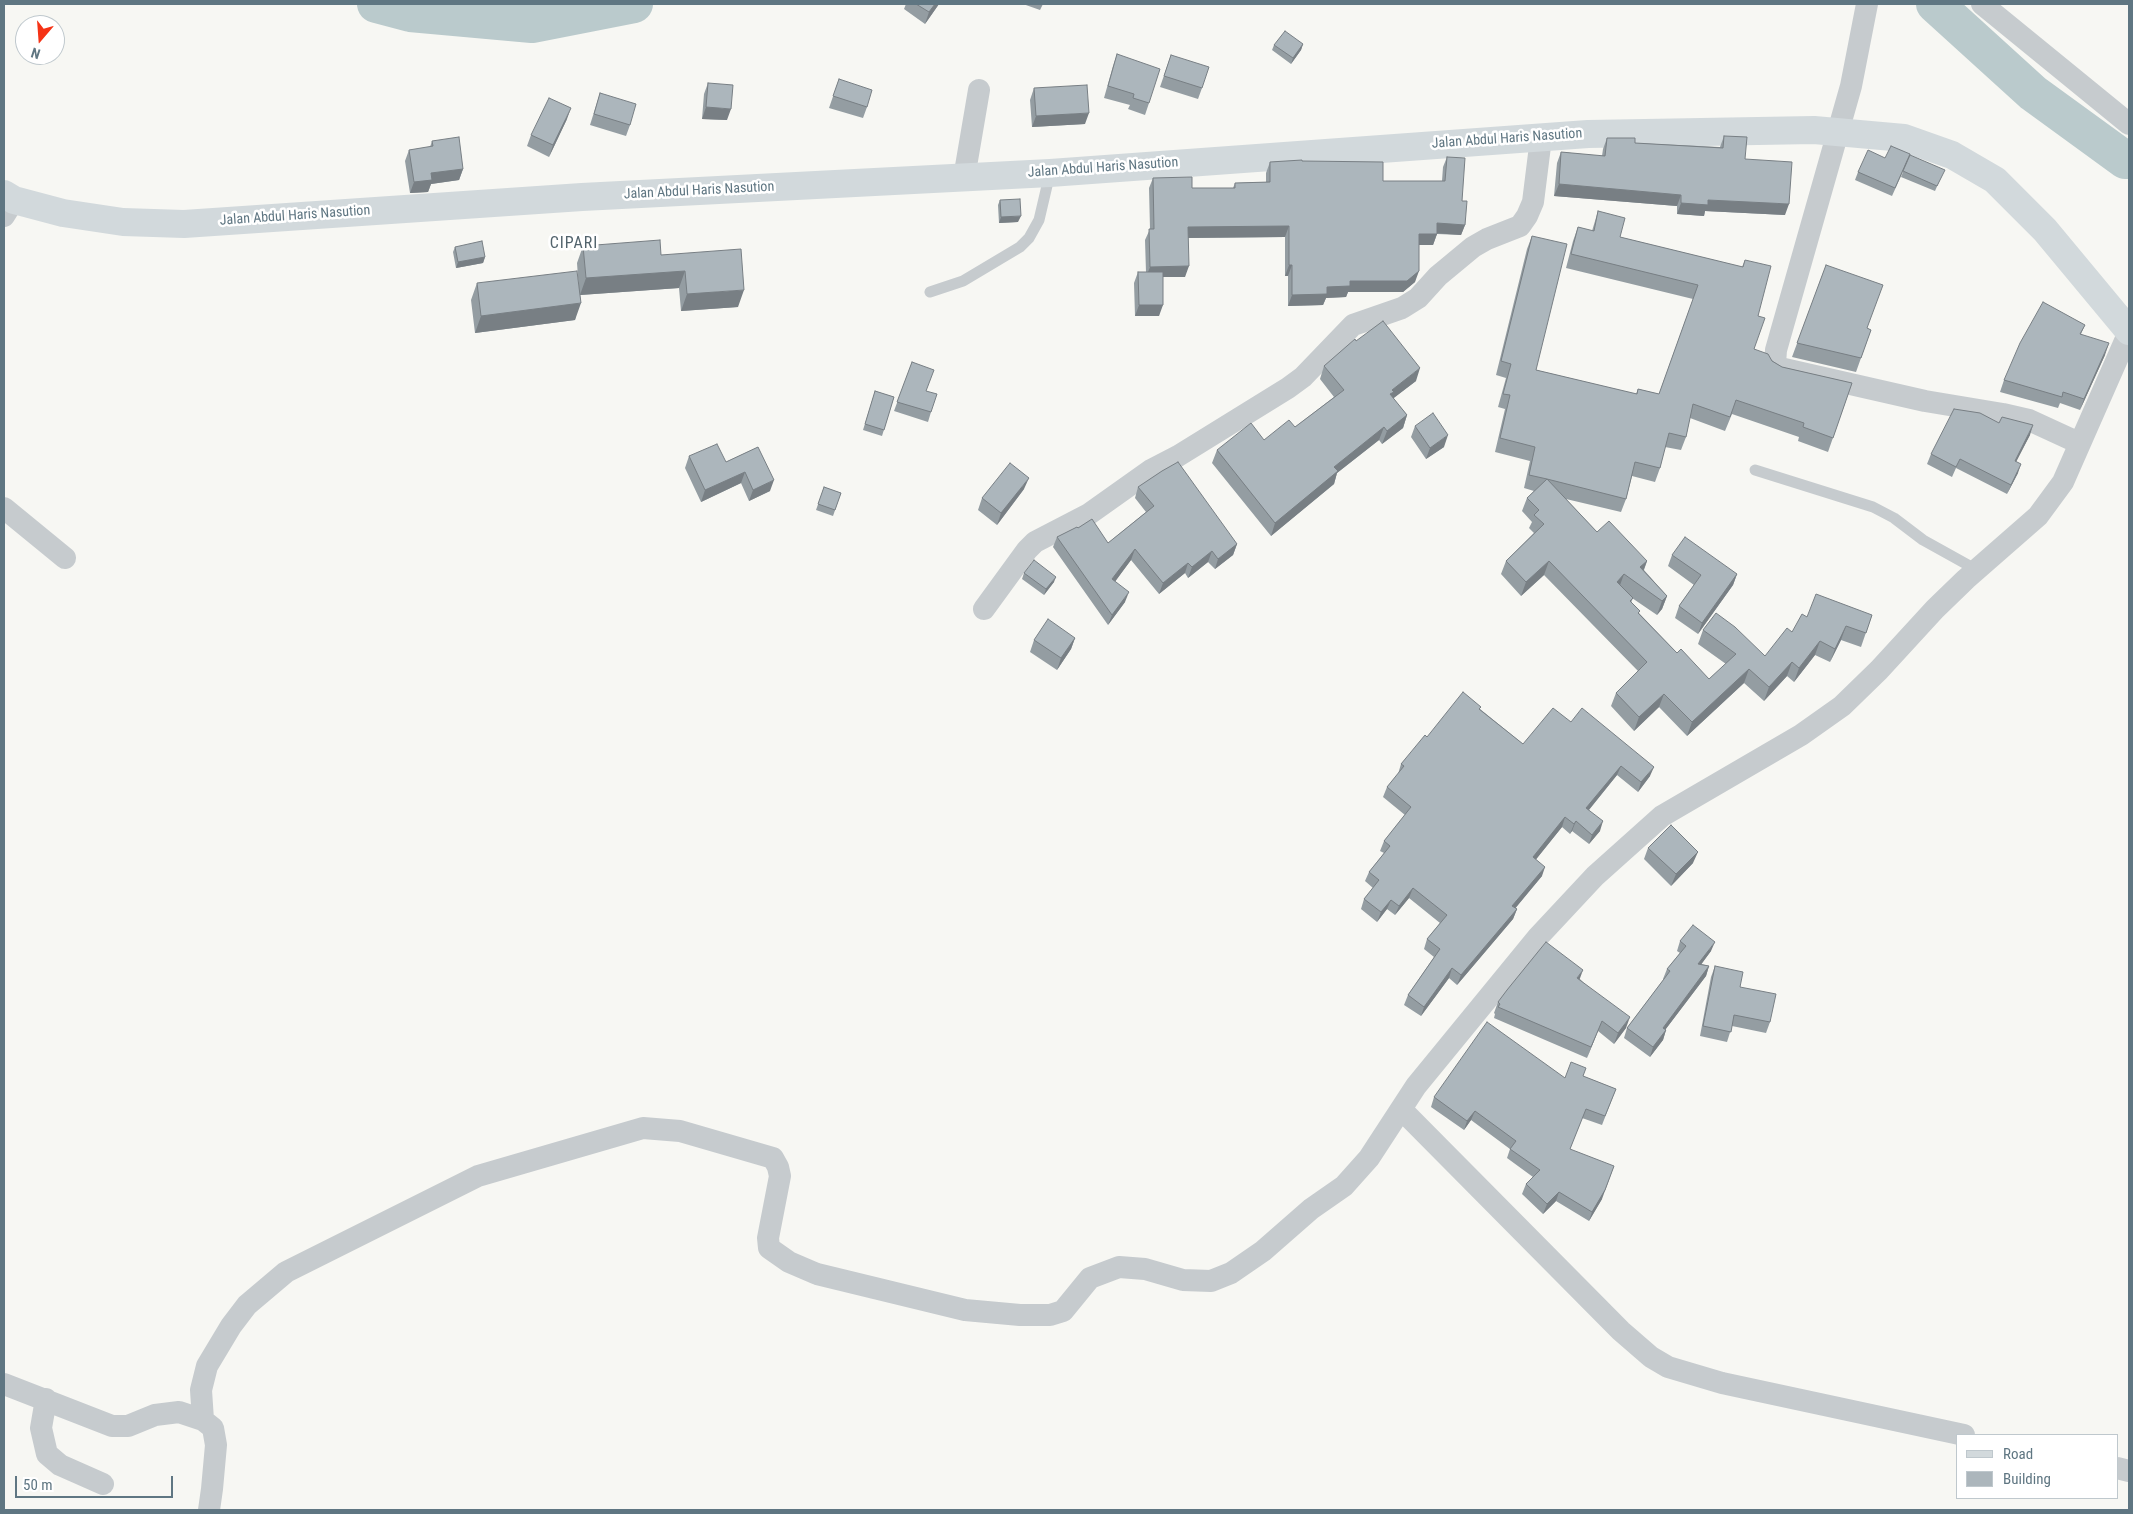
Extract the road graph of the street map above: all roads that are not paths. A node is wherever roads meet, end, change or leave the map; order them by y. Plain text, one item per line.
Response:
1 (1867, 4) edge
2 (1982, 4) edge
3 (979, 90) dead end
4 (2129, 124) edge
5 (1838, 133) junction
6 (1541, 138) junction
7 (1050, 173) junction
8 (964, 178) junction
9 (7, 203) edge
10 (930, 292) dead end
11 (2129, 331) edge
12 (2079, 443) junction
13 (1755, 470) dead end
14 (4, 508) edge
15 (65, 558) dead end
16 (1977, 570) junction
17 (984, 609) dead end
18 (1401, 1109) junction
19 (4, 1384) edge
20 (46, 1399) junction
21 (203, 1420) junction
22 (1959, 1434) edge
23 (103, 1484) dead end
24 (208, 1510) edge

1 - 5 street
2 - 4 street
3 - 8 street
5 - 6 main road, Jalan Abdul Haris Nasution
5 - 11 main road, Jalan Abdul Haris Nasution
5 - 12 street
6 - 7 main road, Jalan Abdul Haris Nasution
6 - 17 street
7 - 8 main road, Jalan Abdul Haris Nasution
7 - 10 lane
8 - 9 main road, Jalan Abdul Haris Nasution
11 - 12 street
12 - 16 street
13 - 16 lane
14 - 15 street
16 - 18 street
18 - 21 street
18 - 22 street
19 - 20 street
20 - 21 street
20 - 23 street
21 - 24 street

